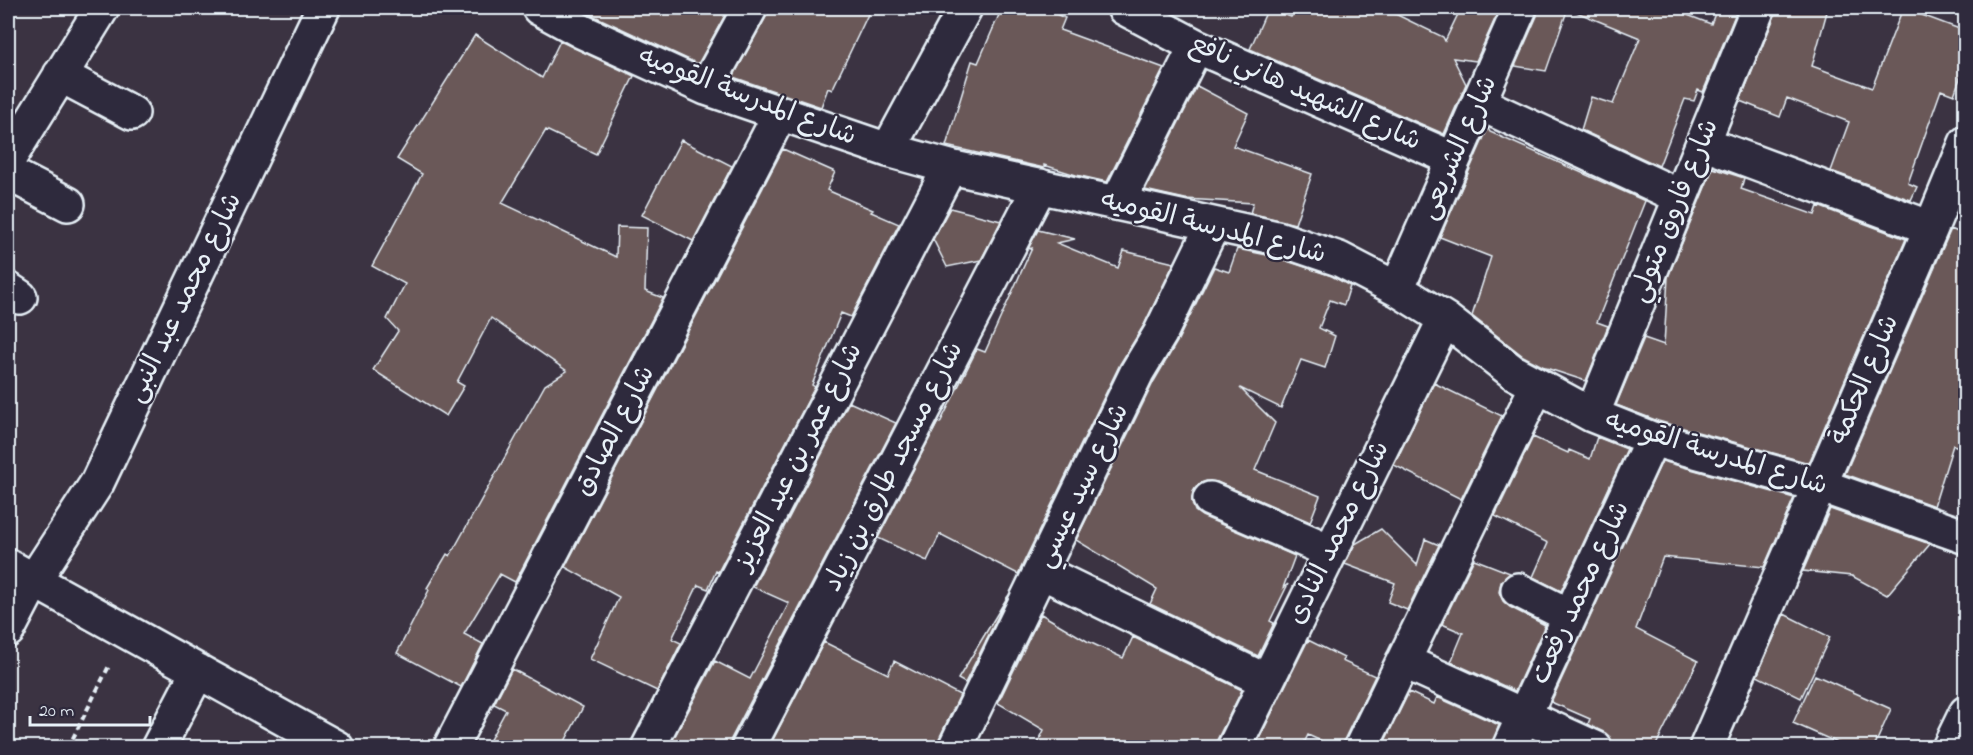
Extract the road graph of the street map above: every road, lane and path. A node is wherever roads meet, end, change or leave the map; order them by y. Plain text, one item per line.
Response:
1 (102, 8) edge
2 (323, 8) edge
3 (539, 8) edge
4 (750, 8) edge
5 (965, 8) edge
6 (1124, 8) edge
7 (1758, 8) edge
8 (1514, 10) edge
9 (1196, 46) junction
10 (60, 75) junction
11 (706, 88) junction
12 (1479, 103) junction
13 (132, 112) dead end
14 (780, 114) junction
15 (1703, 143) junction
16 (1965, 143) edge
17 (888, 150) junction
18 (1454, 159) junction
19 (8, 160) edge
20 (950, 167) junction
21 (1040, 186) junction
22 (1955, 195) edge
23 (1680, 197) junction
24 (1118, 202) junction
25 (68, 204) dead end
26 (1213, 225) junction
27 (1931, 228) junction
28 (1397, 289) junction
29 (1445, 319) junction
30 (1538, 386) junction
31 (1592, 415) junction
32 (1652, 439) junction
33 (1819, 485) junction
34 (1210, 499) dead end
35 (1965, 537) edge
36 (1330, 551) junction
37 (1042, 572) junction
38 (21, 573) edge
39 (1518, 590) dead end
40 (1570, 616) junction
41 (8, 630) edge
42 (126, 631) junction
43 (1403, 661) junction
44 (198, 671) junction
45 (1266, 681) junction
46 (1965, 713) edge
47 (1524, 715) junction
48 (68, 747) edge
49 (158, 747) edge
50 (338, 747) edge
51 (450, 747) edge
52 (648, 747) edge
53 (748, 747) edge
54 (955, 747) edge
55 (1234, 747) edge
56 (1361, 747) edge
57 (1509, 747) edge
58 (1595, 747) edge
59 (1706, 747) edge
60 (1949, 747) edge

1 - 10 street
2 - 38 street, شارع محمد عبد النبى
3 - 11 street, شارع المدرسة القوميه
4 - 11 street
5 - 17 street
6 - 9 street, شارع الشهيد هاني نافع
7 - 15 street, شارع فاروق متولي
8 - 12 street, شارع الشريعى
9 - 18 street, شارع الشهيد هاني نافع
9 - 24 street
10 - 13 street
10 - 19 street
11 - 14 street, شارع المدرسة القوميه
12 - 18 street, شارع الشريعى
12 - 23 street
14 - 17 street, شارع المدرسة القوميه
14 - 51 street, شارع الصادق
15 - 23 street, شارع فاروق متولي
15 - 27 street
16 - 22 street, شارع الحكمة
17 - 20 street, شارع المدرسة القوميه
18 - 28 street, شارع الشريعى
19 - 25 street
20 - 21 street, شارع المدرسة القوميه
20 - 52 street, شارع عمر بن عبد العزيز
21 - 24 street, شارع المدرسة القوميه
21 - 53 street, شارع مسجد طارق بن زياد
22 - 27 street, شارع الحكمة
23 - 31 street, شارع فاروق متولي
24 - 26 street, شارع المدرسة القوميه
26 - 28 street, شارع المدرسة القوميه
26 - 37 street, شارع سيد عيسي
27 - 33 street, شارع الحكمة
28 - 29 street, شارع المدرسة القوميه
29 - 30 street, شارع المدرسة القوميه
29 - 36 street, شارع محمد النادى
30 - 31 street, شارع المدرسة القوميه
30 - 43 street
31 - 32 street, شارع المدرسة القوميه
32 - 33 street, شارع المدرسة القوميه
32 - 40 street, شارع محمد رفعت
33 - 35 street, شارع المدرسة القوميه
33 - 59 street, شارع الحكمة
34 - 36 street
36 - 45 street, شارع محمد النادى
37 - 45 street
37 - 54 street, شارع سيد عيسي
38 - 41 street, شارع محمد عبد النبى
38 - 42 street
39 - 40 street
40 - 47 street, شارع محمد رفعت
42 - 44 street
42 - 48 path
43 - 47 street
43 - 56 street
44 - 49 street
44 - 50 street
45 - 55 street, شارع محمد النادى
46 - 60 street
47 - 57 street, شارع محمد رفعت
47 - 58 street

